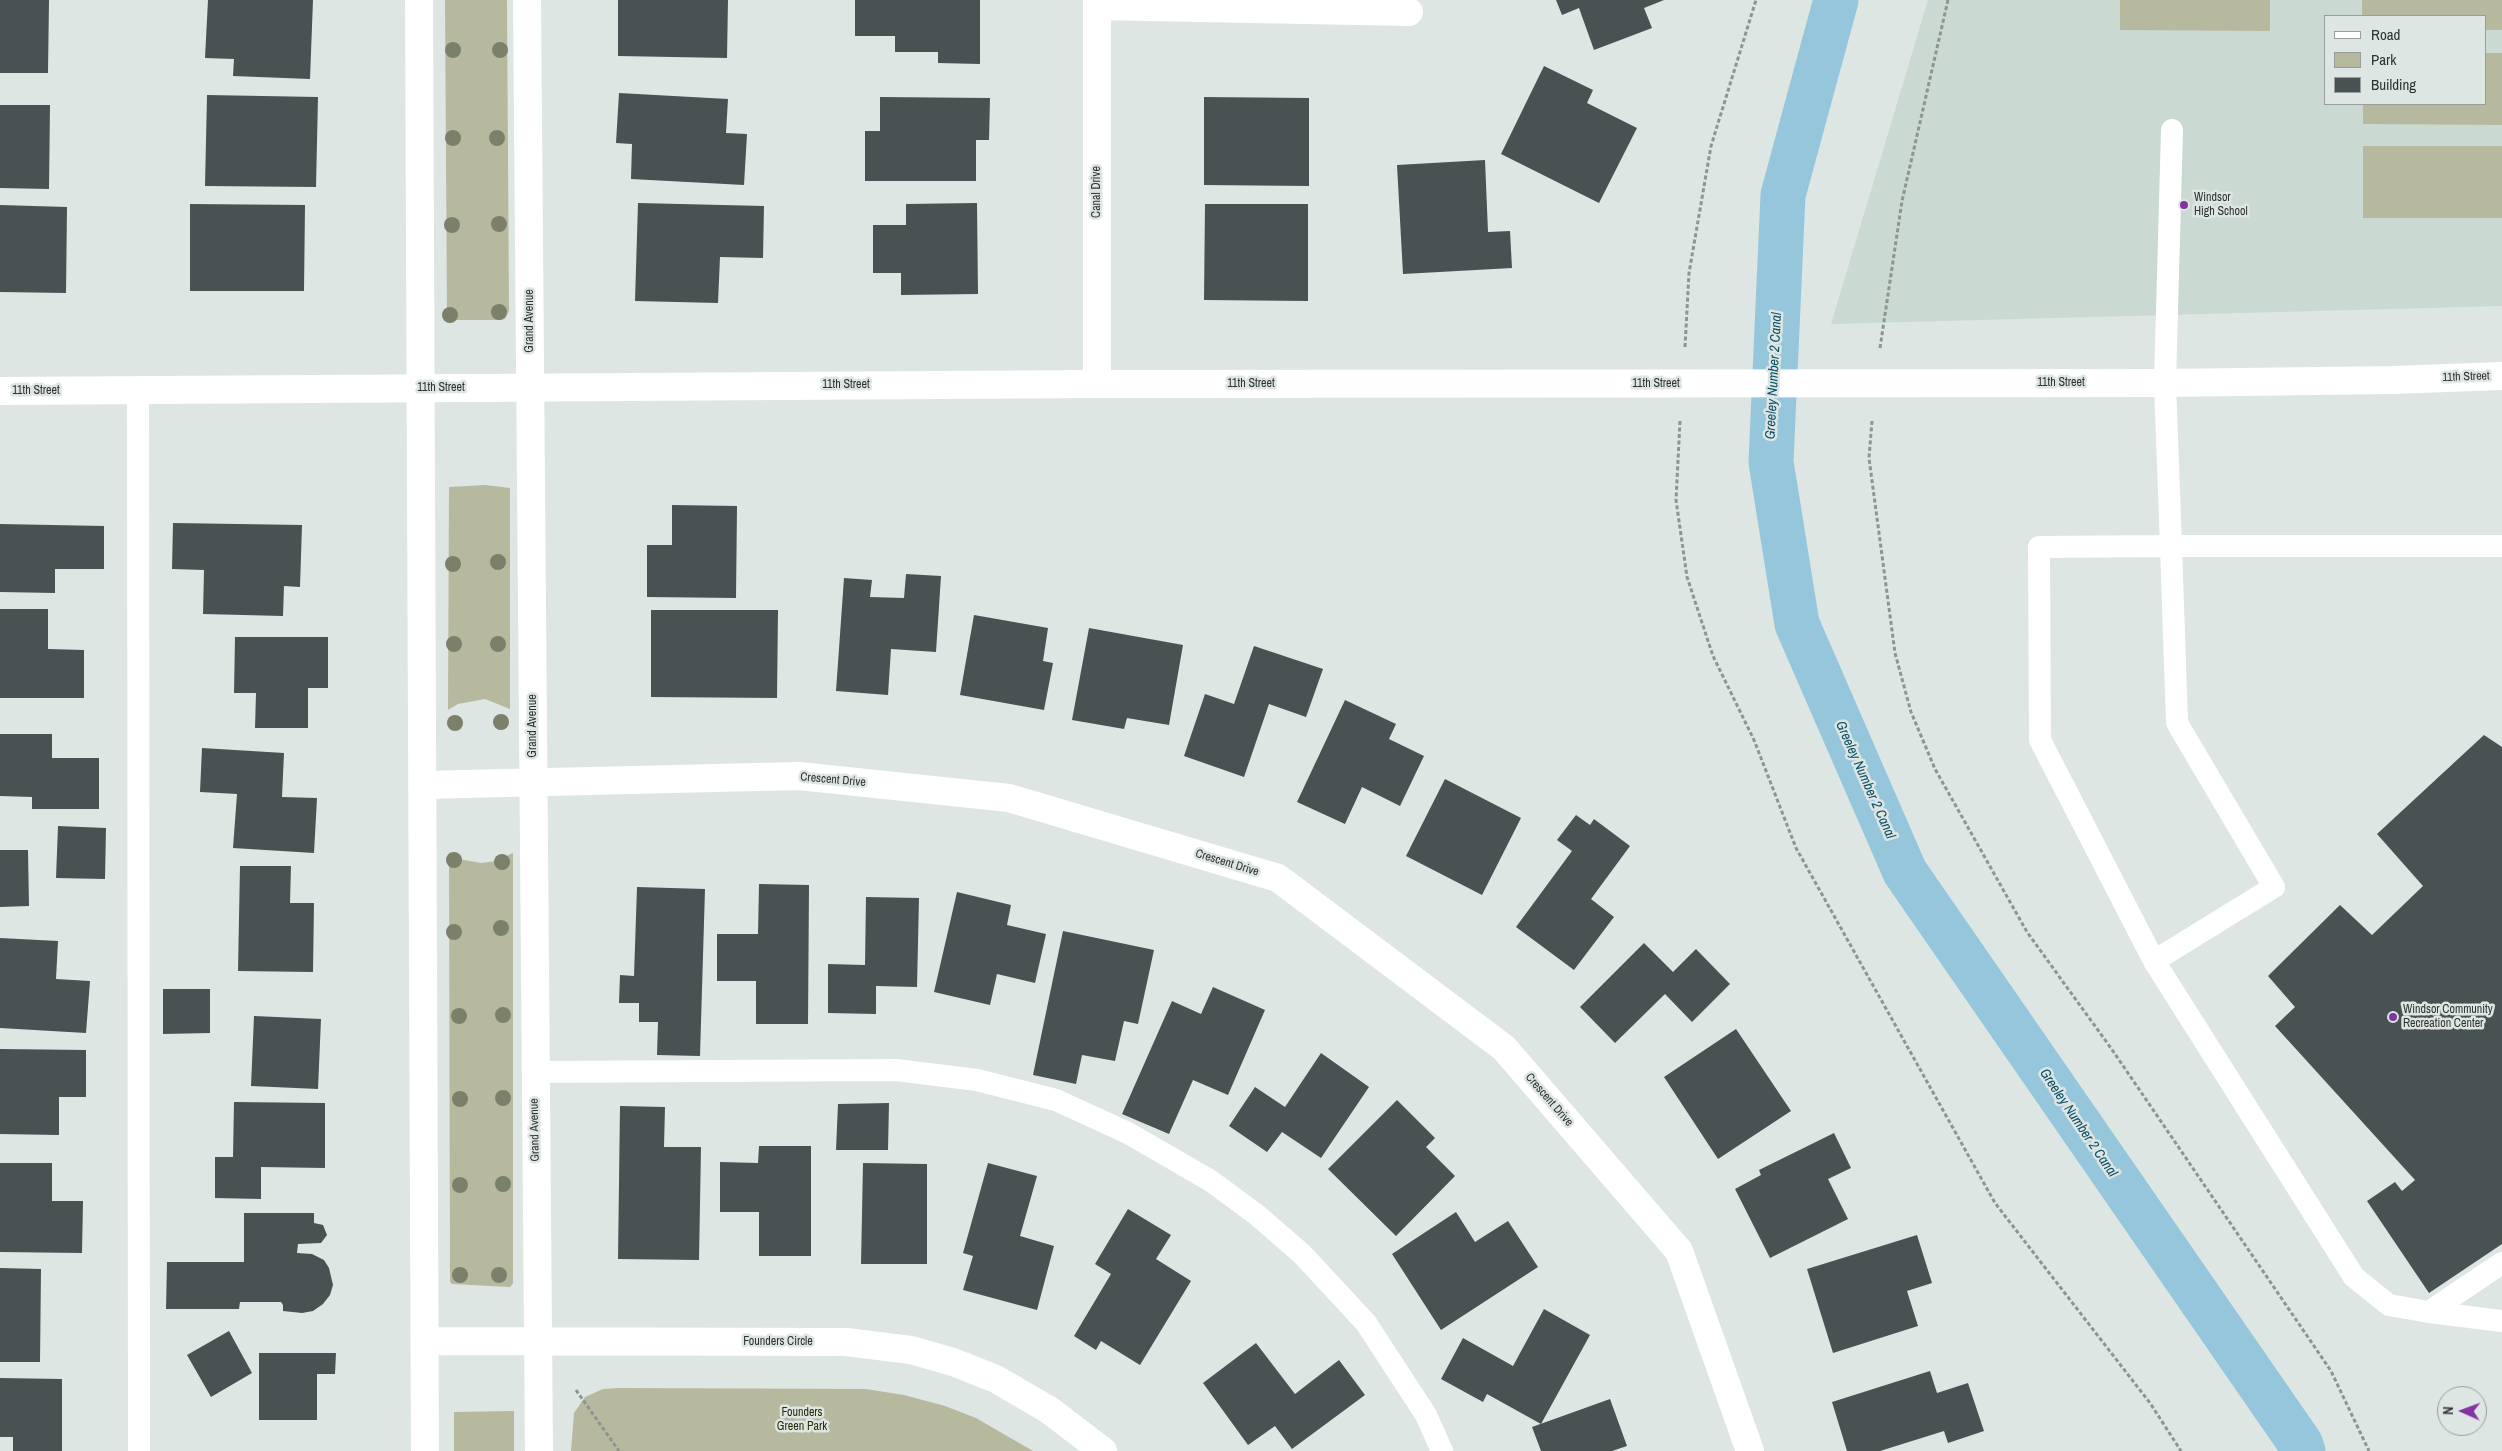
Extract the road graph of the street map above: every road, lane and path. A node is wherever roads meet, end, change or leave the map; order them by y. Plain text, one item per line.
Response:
1 (419, 0) edge
2 (527, 0) edge
3 (1756, 0) edge
4 (1097, 3) edge
5 (1409, 12) dead end
6 (2172, 130) dead end
7 (2502, 376) edge
8 (2165, 383) junction
9 (1097, 384) junction
10 (1682, 384) junction
11 (530, 387) junction
12 (421, 388) junction
13 (138, 390) junction
14 (0, 391) edge
15 (2171, 546) junction
16 (2502, 546) edge
17 (534, 781) junction
18 (422, 785) junction
19 (2154, 961) junction
20 (534, 1072) junction
21 (2502, 1263) edge
22 (2429, 1312) junction
23 (2502, 1321) edge
24 (425, 1341) junction
25 (538, 1341) junction
26 (574, 1388) dead end
27 (139, 1451) edge
28 (425, 1451) edge
29 (539, 1451) edge
30 (619, 1451) edge
31 (1103, 1451) edge
32 (1442, 1451) edge
33 (1750, 1451) edge
34 (2181, 1451) edge

1 - 12 street
2 - 11 street, Grand Avenue
3 - 10 path
4 - 5 street
4 - 9 street, Canal Drive
6 - 8 lane
7 - 8 street, 11th Street
8 - 10 street, 11th Street
8 - 15 lane
9 - 10 street, 11th Street
9 - 11 street, 11th Street
10 - 34 path
11 - 12 street, 11th Street
11 - 17 street, Grand Avenue
12 - 13 street, 11th Street
12 - 18 street
13 - 14 street, 11th Street
13 - 27 lane
15 - 16 lane
15 - 19 lane
15 - 19 lane
17 - 18 street, Crescent Drive
17 - 20 street, Grand Avenue
17 - 33 street, Crescent Drive
18 - 24 street
19 - 22 lane
20 - 25 street, Grand Avenue
20 - 32 lane
21 - 22 lane
22 - 23 lane
24 - 25 street, Founders Circle
24 - 28 street
25 - 29 street, Grand Avenue
25 - 31 street, Founders Circle
26 - 30 path

